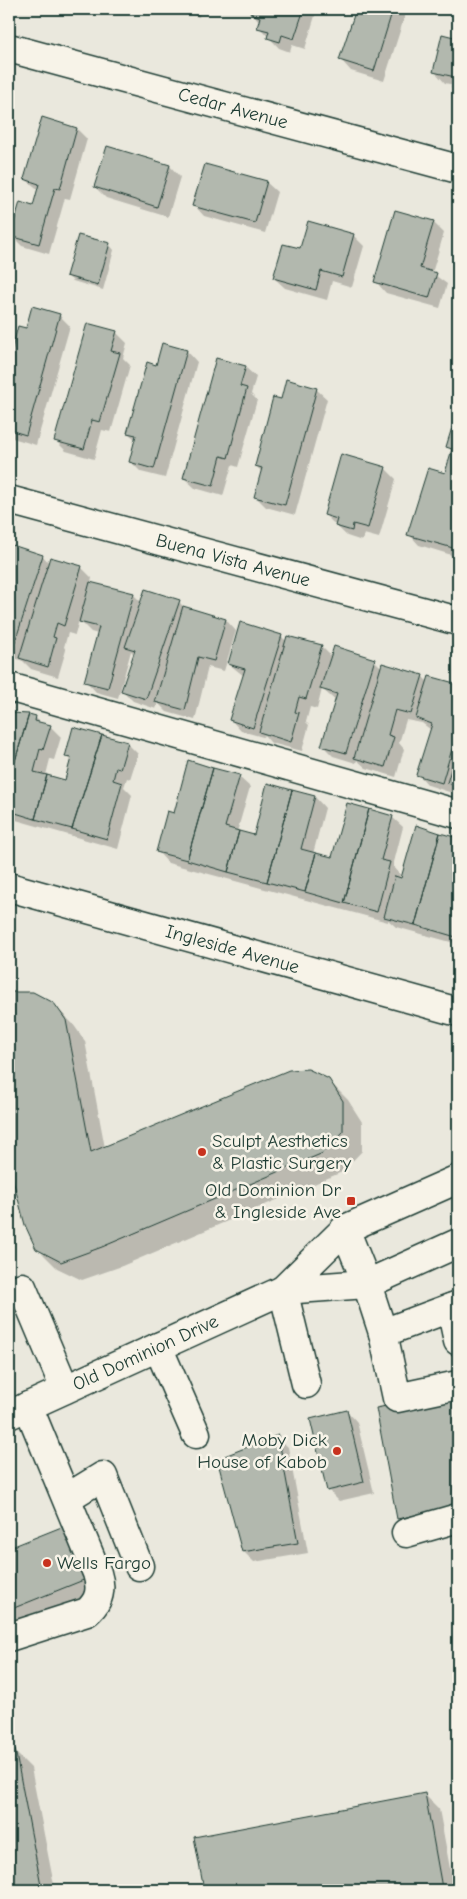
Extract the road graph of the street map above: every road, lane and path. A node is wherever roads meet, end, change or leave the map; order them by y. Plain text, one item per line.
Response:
1 (9, 48) edge
2 (458, 169) edge
3 (9, 500) edge
4 (458, 621) edge
5 (9, 687) edge
6 (458, 814) edge
7 (9, 887) edge
8 (458, 1012) edge
9 (458, 1179) edge
10 (345, 1229) junction
11 (458, 1242) edge
12 (367, 1284) junction
13 (22, 1287) dead end
14 (283, 1290) junction
15 (455, 1306) edge
16 (383, 1333) junction
17 (458, 1341) edge
18 (158, 1347) junction
19 (306, 1384) dead end
20 (458, 1385) edge
21 (65, 1389) junction
22 (19, 1410) edge
23 (196, 1434) dead end
24 (67, 1498) junction
25 (458, 1518) edge
26 (406, 1533) dead end
27 (139, 1566) dead end
28 (9, 1637) edge

1 - 2 street, Cedar Avenue
3 - 4 street, Buena Vista Avenue
5 - 6 street
7 - 8 street, Ingleside Avenue
9 - 10 street, Old Dominion Drive
10 - 12 street
10 - 14 street, Old Dominion Drive
11 - 12 street, Old Dominion Drive
12 - 14 street, Old Dominion Drive
12 - 16 street
13 - 21 street
14 - 18 street, Old Dominion Drive
14 - 19 street
15 - 16 street
15 - 17 street
16 - 20 street
18 - 21 street, Old Dominion Drive
18 - 23 street
21 - 22 street, Old Dominion Drive
22 - 24 street
24 - 27 street
24 - 28 street
25 - 26 street

